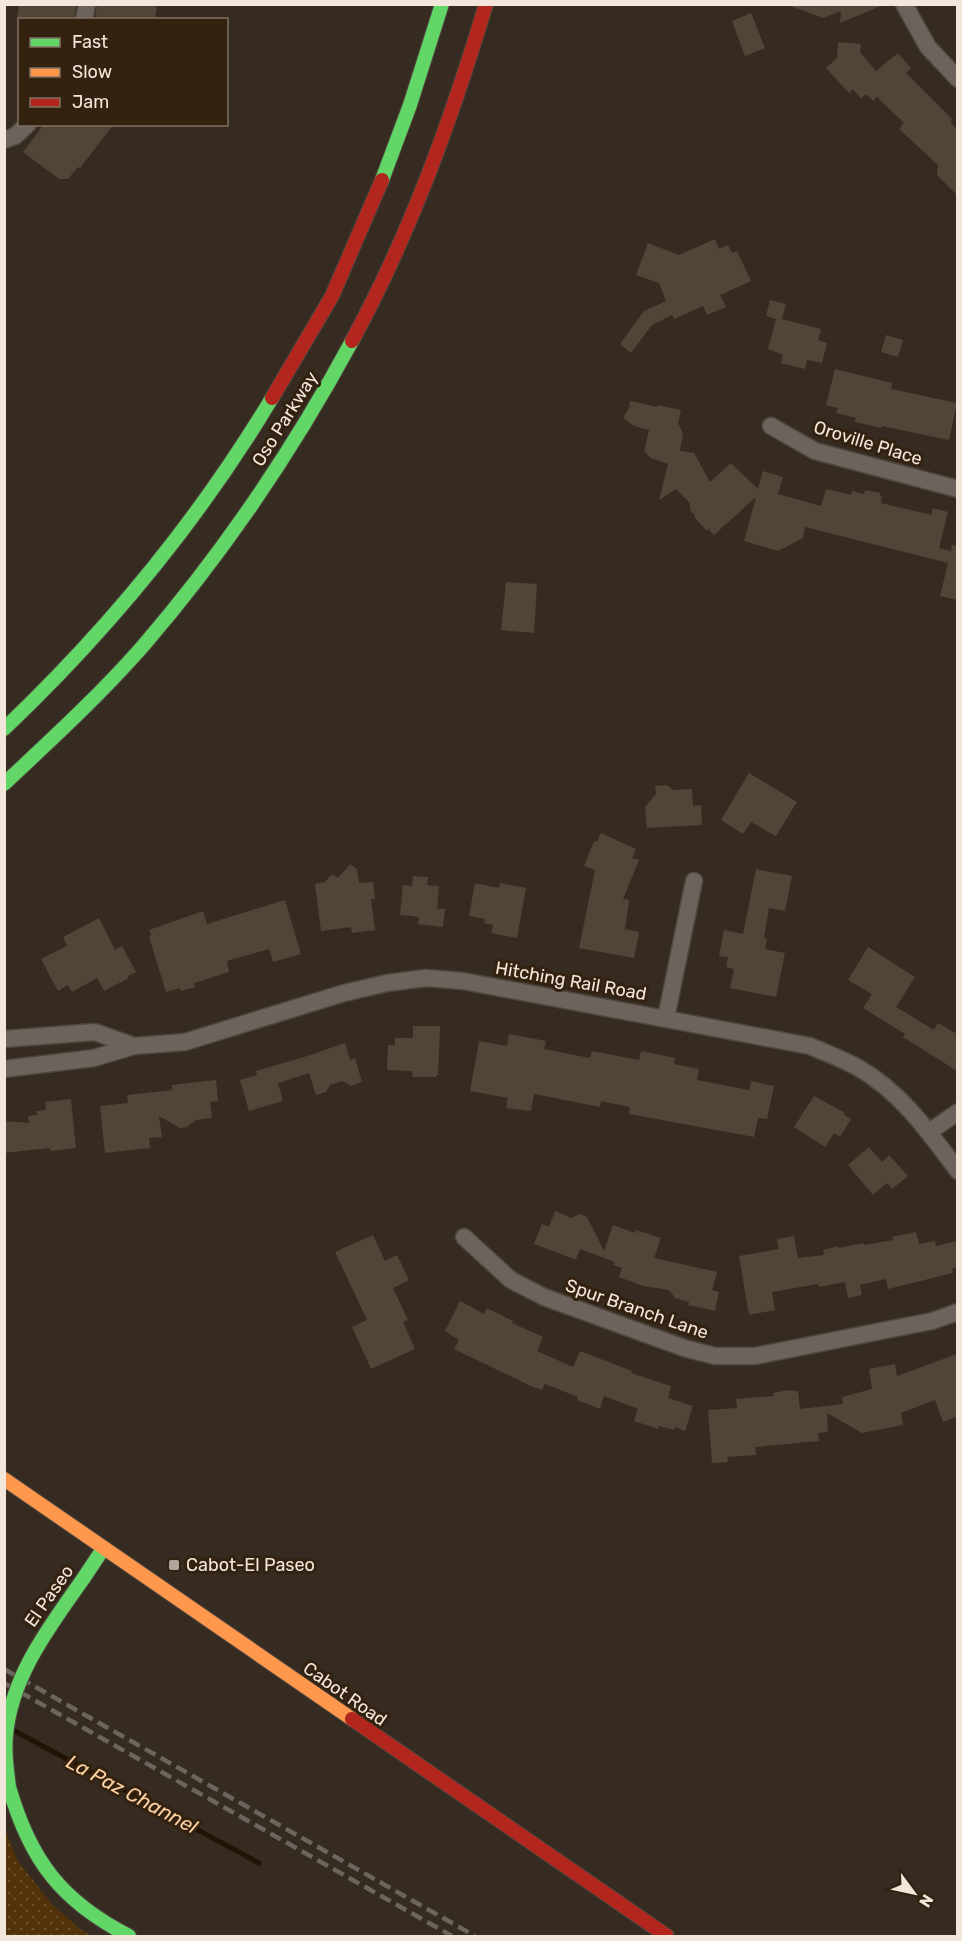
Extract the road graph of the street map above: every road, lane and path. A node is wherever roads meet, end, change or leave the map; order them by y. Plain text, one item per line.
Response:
1 (442, 4) edge
2 (486, 4) edge
3 (904, 4) edge
4 (957, 79) edge
5 (26, 126) edge
6 (4, 140) edge
7 (771, 426) dead end
8 (957, 489) edge
9 (4, 729) edge
10 (4, 784) edge
11 (694, 881) dead end
12 (666, 1018) junction
13 (4, 1039) edge
14 (134, 1046) junction
15 (4, 1069) edge
16 (957, 1112) edge
17 (929, 1132) junction
18 (957, 1171) edge
19 (464, 1237) dead end
20 (957, 1312) edge
21 (4, 1479) edge
22 (103, 1549) junction
23 (129, 1936) edge
24 (667, 1936) edge

1 - 9 main road, Oso Parkway
2 - 10 main road, Oso Parkway
3 - 4 street
5 - 6 street
7 - 8 street, Oroville Place
11 - 12 street
12 - 14 street, Hitching Rail Road
12 - 17 street, Hitching Rail Road
13 - 14 street, Hitching Rail Road
14 - 15 street, Hitching Rail Road
16 - 17 street
17 - 18 street, Hitching Rail Road
19 - 20 street, Spur Branch Lane
21 - 22 main road, Cabot Road
22 - 23 main road, El Paseo, bridge
22 - 24 main road, Cabot Road

